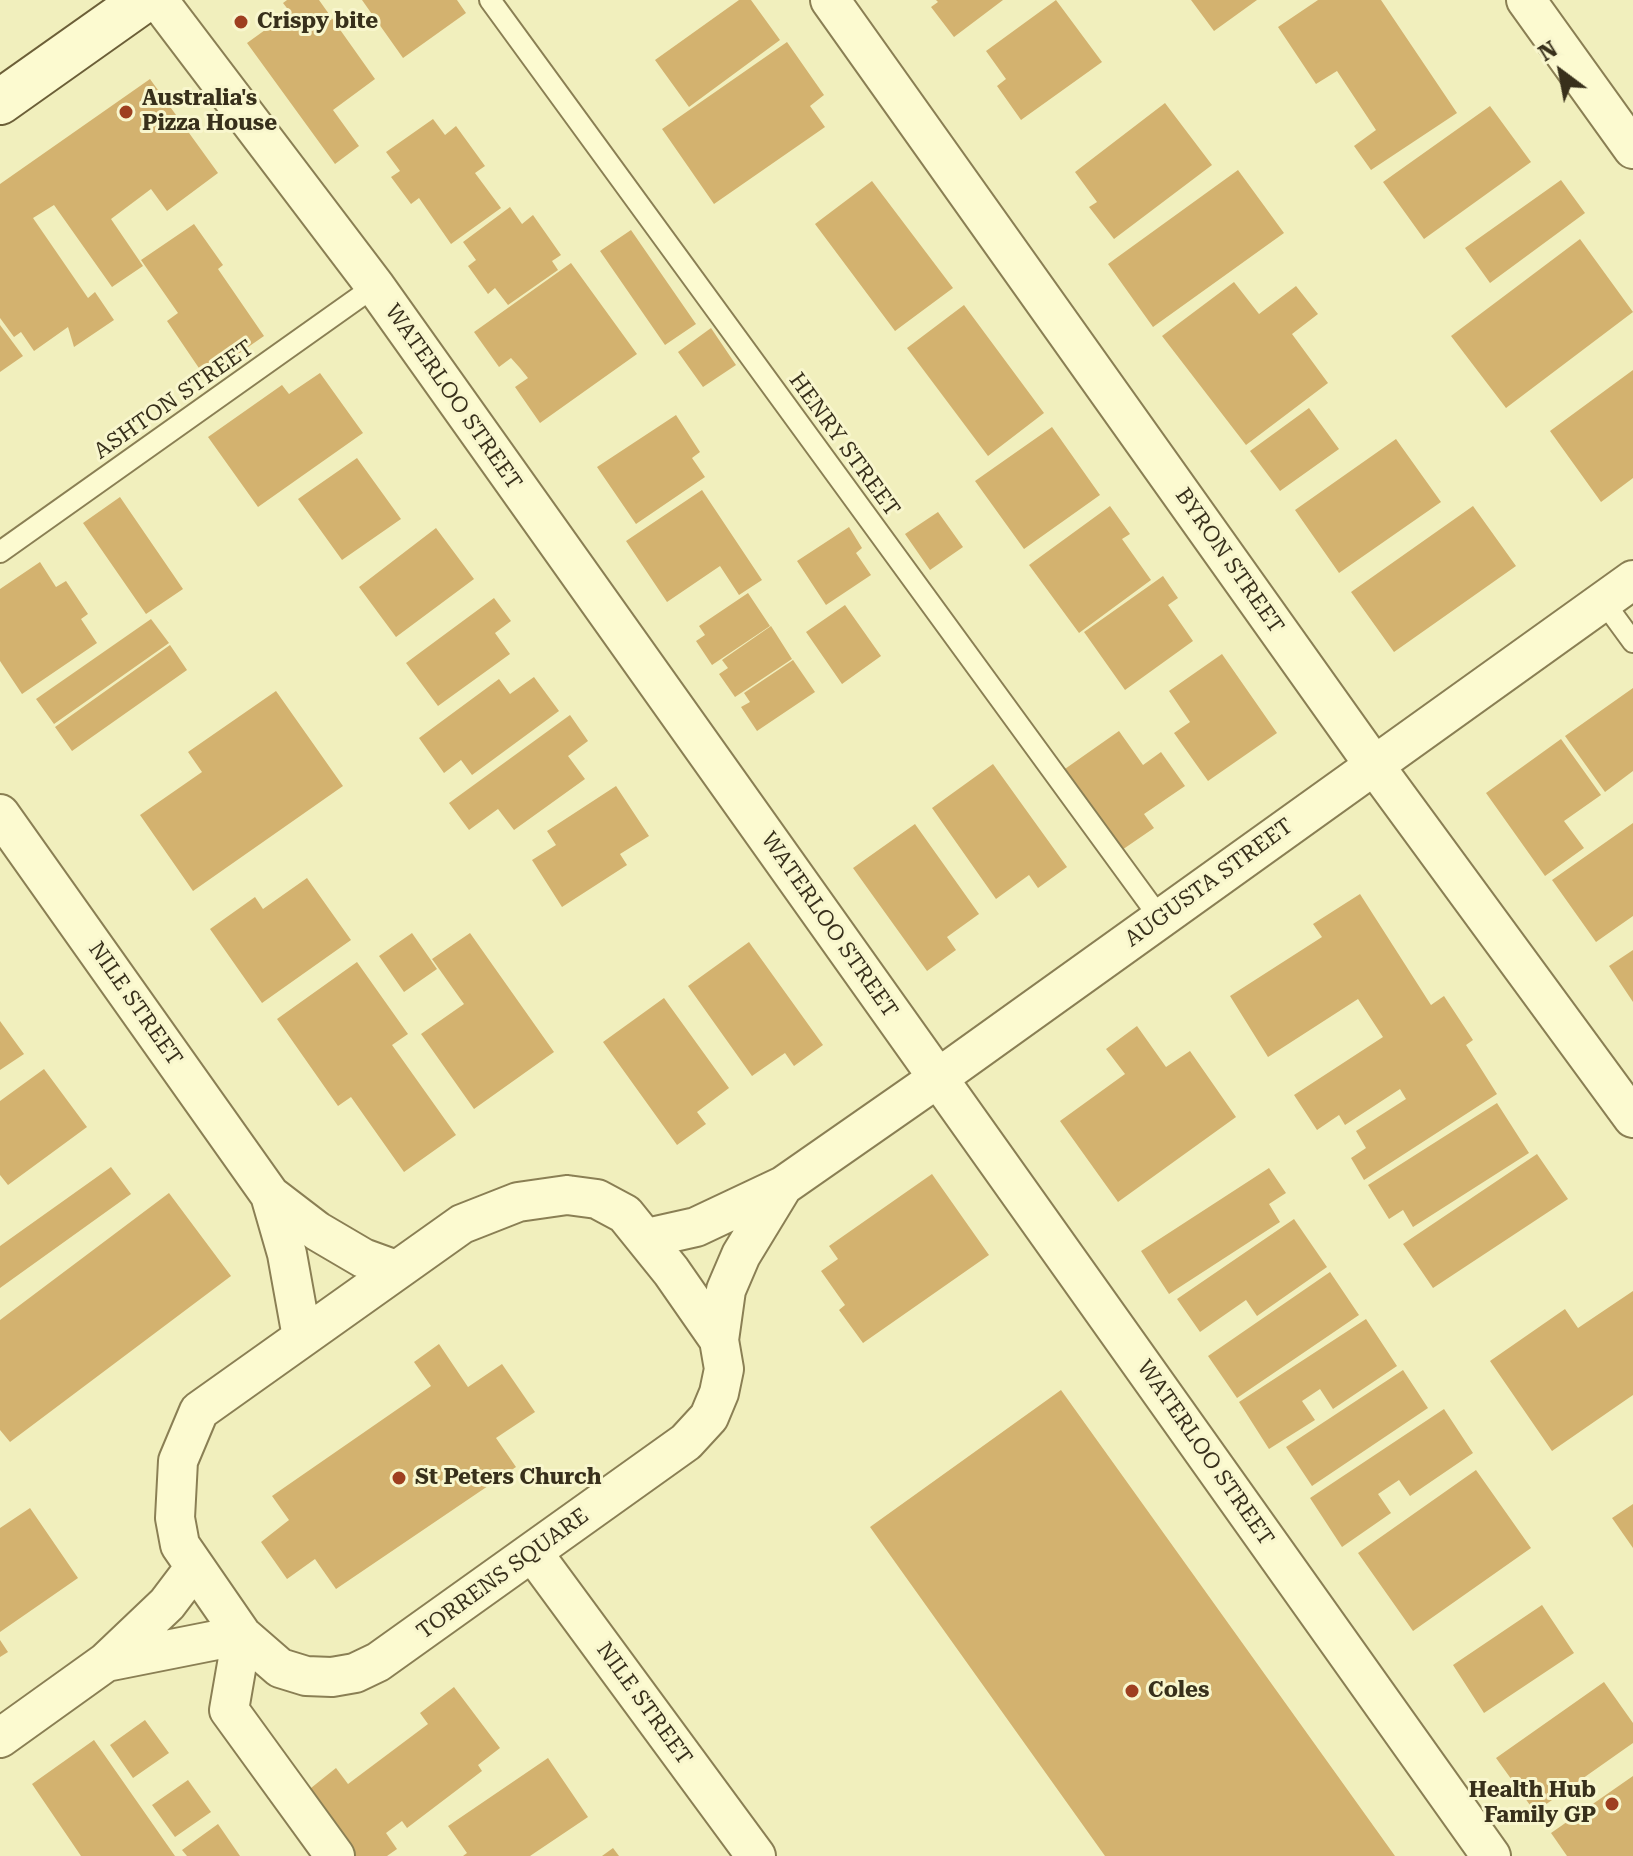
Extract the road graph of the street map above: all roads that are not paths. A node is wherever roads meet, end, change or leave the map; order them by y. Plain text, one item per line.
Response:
1 (144, 0) edge
2 (158, 0) edge
3 (490, 0) edge
4 (830, 0) edge
5 (1526, 0) edge
6 (0, 102) edge
7 (1633, 149) edge
8 (375, 286) junction
9 (0, 552) edge
10 (1618, 590) edge
11 (1633, 642) edge
12 (1374, 765) junction
13 (0, 814) edge
14 (1160, 918) junction
15 (938, 1078) junction
16 (1633, 1118) edge
17 (783, 1186) junction
18 (270, 1195) junction
19 (647, 1238) junction
20 (396, 1270) junction
21 (302, 1337) junction
22 (719, 1340) junction
23 (533, 1553) junction
24 (195, 1567) junction
25 (242, 1635) junction
26 (106, 1662) junction
27 (0, 1738) edge
28 (335, 1856) edge
29 (756, 1856) edge
30 (1491, 1856) edge

1 - 6 street
2 - 8 street, WATERLOO STREET
3 - 14 lane, HENRY STREET
4 - 12 street, BYRON STREET
5 - 7 street
8 - 9 lane, ASHTON STREET
8 - 15 street, WATERLOO STREET
10 - 11 lane
10 - 12 street, AUGUSTA STREET
12 - 14 street, AUGUSTA STREET
12 - 16 street, BYRON STREET
13 - 18 street, NILE STREET
14 - 15 street, AUGUSTA STREET
15 - 17 street, AUGUSTA STREET
15 - 30 street, WATERLOO STREET
17 - 19 street, AUGUSTA STREET
17 - 22 street, AUGUSTA STREET
18 - 20 street, NILE STREET
18 - 21 street, NILE STREET
19 - 20 street, TORRENS SQUARE
19 - 22 street, TORRENS SQUARE
20 - 21 street, TORRENS SQUARE
21 - 24 street, TORRENS SQUARE
22 - 23 street, TORRENS SQUARE
23 - 25 street, TORRENS SQUARE
23 - 29 street, NILE STREET
24 - 25 street, TORRENS SQUARE
24 - 26 street
25 - 26 street
25 - 28 street
26 - 27 street

